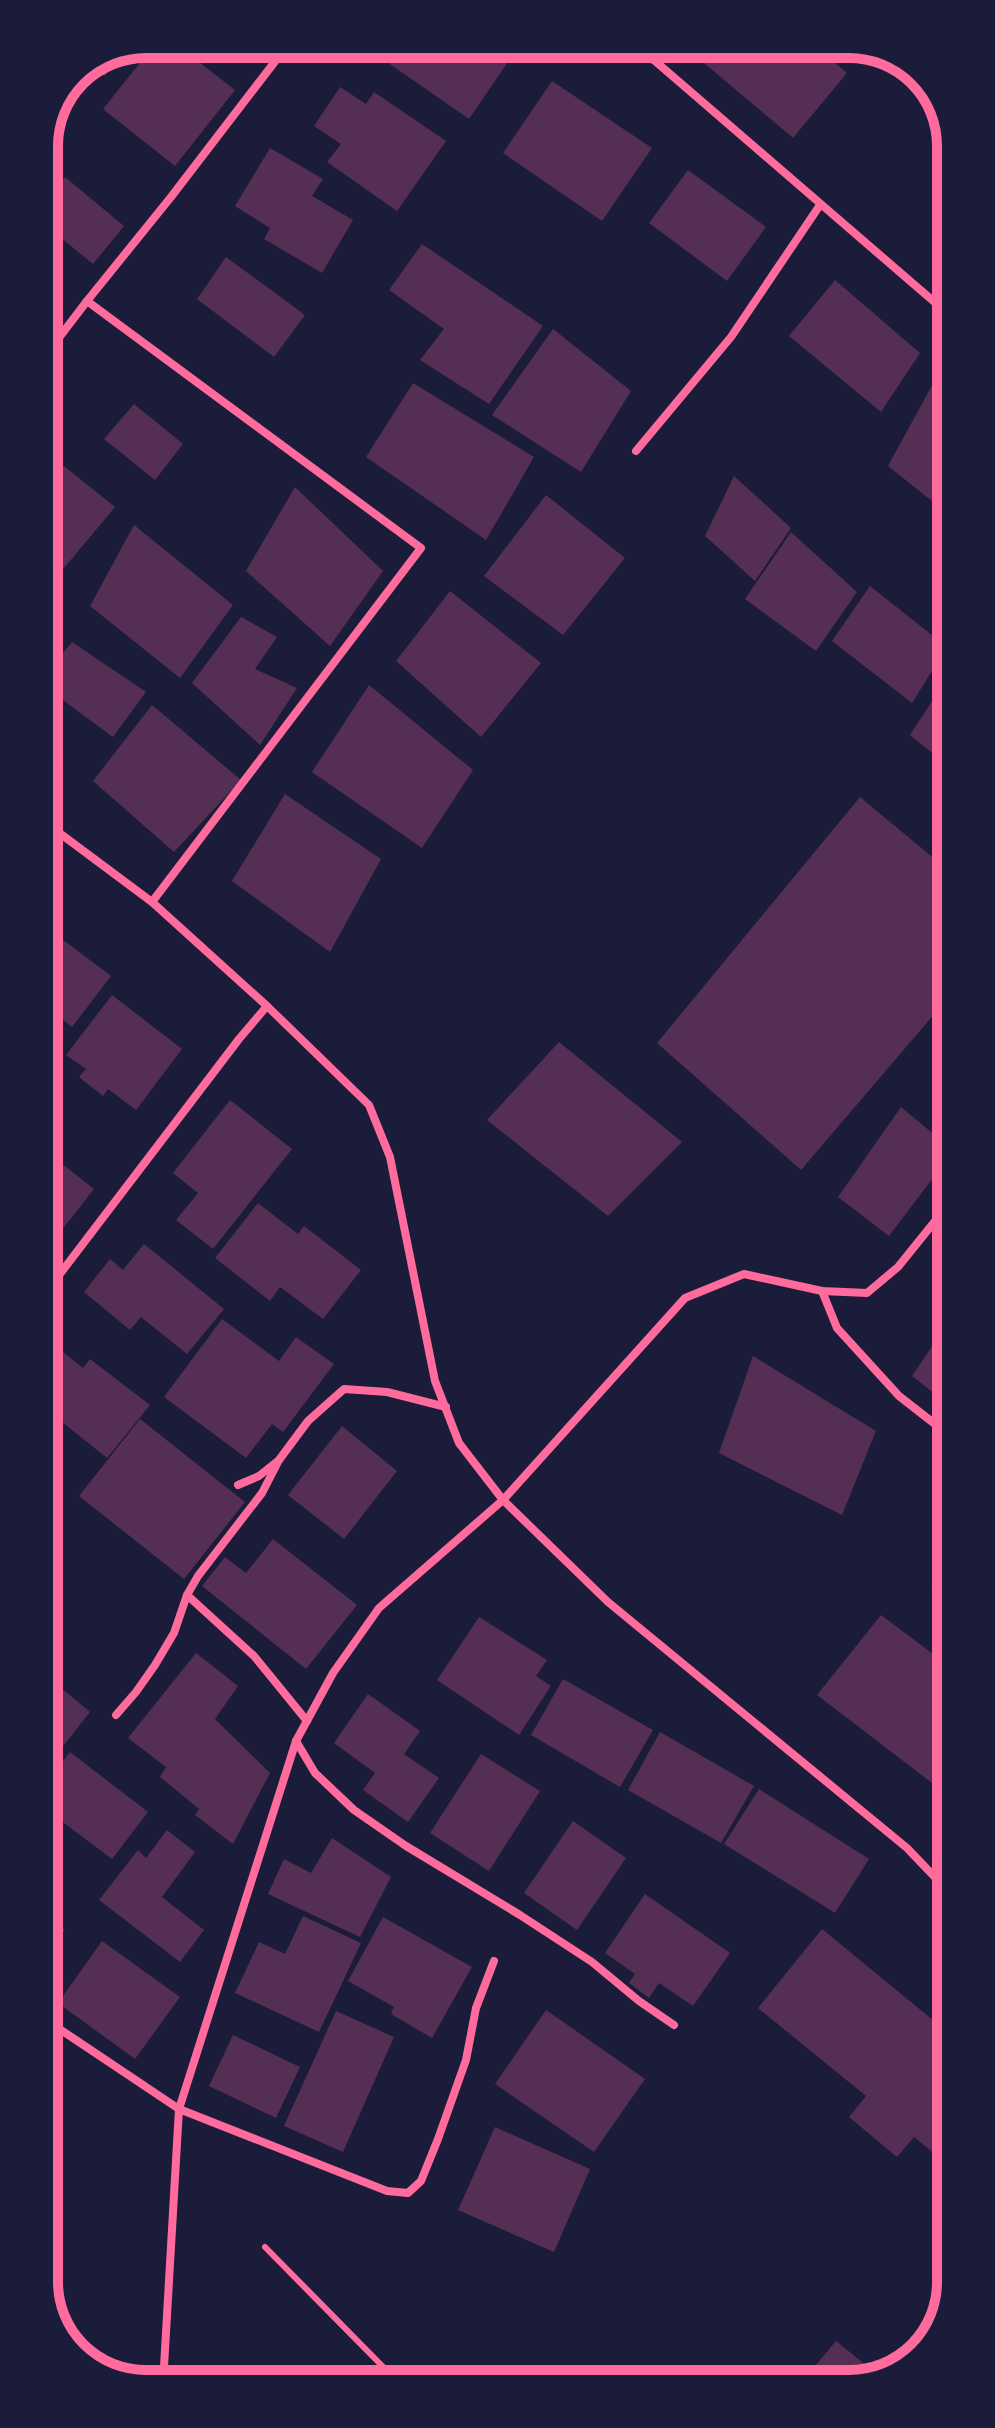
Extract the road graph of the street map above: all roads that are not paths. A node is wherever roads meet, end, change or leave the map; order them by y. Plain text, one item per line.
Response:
1 (278, 58) edge
2 (650, 58) edge
3 (820, 205) junction
4 (87, 301) junction
5 (937, 304) edge
6 (58, 339) edge
7 (636, 451) dead end
8 (58, 834) edge
9 (152, 902) junction
10 (267, 1006) junction
11 (937, 1219) edge
12 (58, 1277) edge
13 (822, 1291) junction
14 (446, 1407) junction
15 (937, 1426) edge
16 (279, 1460) junction
17 (238, 1485) dead end
18 (503, 1500) junction
19 (187, 1595) junction
20 (116, 1715) dead end
21 (307, 1721) junction
22 (296, 1741) junction
23 (937, 1879) edge
24 (494, 1961) dead end
25 (674, 2025) dead end
26 (58, 2028) edge
27 (179, 2109) junction
28 (265, 2247) dead end
29 (164, 2370) edge
30 (386, 2370) edge

1 - 4 street
2 - 3 street
3 - 5 street
3 - 7 street
4 - 6 street
4 - 9 street
8 - 9 street
9 - 10 street
10 - 12 street
10 - 14 street
11 - 13 street
13 - 15 street
13 - 18 street
14 - 16 street
14 - 18 street
16 - 17 street
16 - 19 street
18 - 21 street
18 - 23 street
19 - 20 street
19 - 21 street
21 - 22 street
22 - 25 street
22 - 27 street
24 - 27 street
26 - 27 street
27 - 29 street
28 - 30 lane

